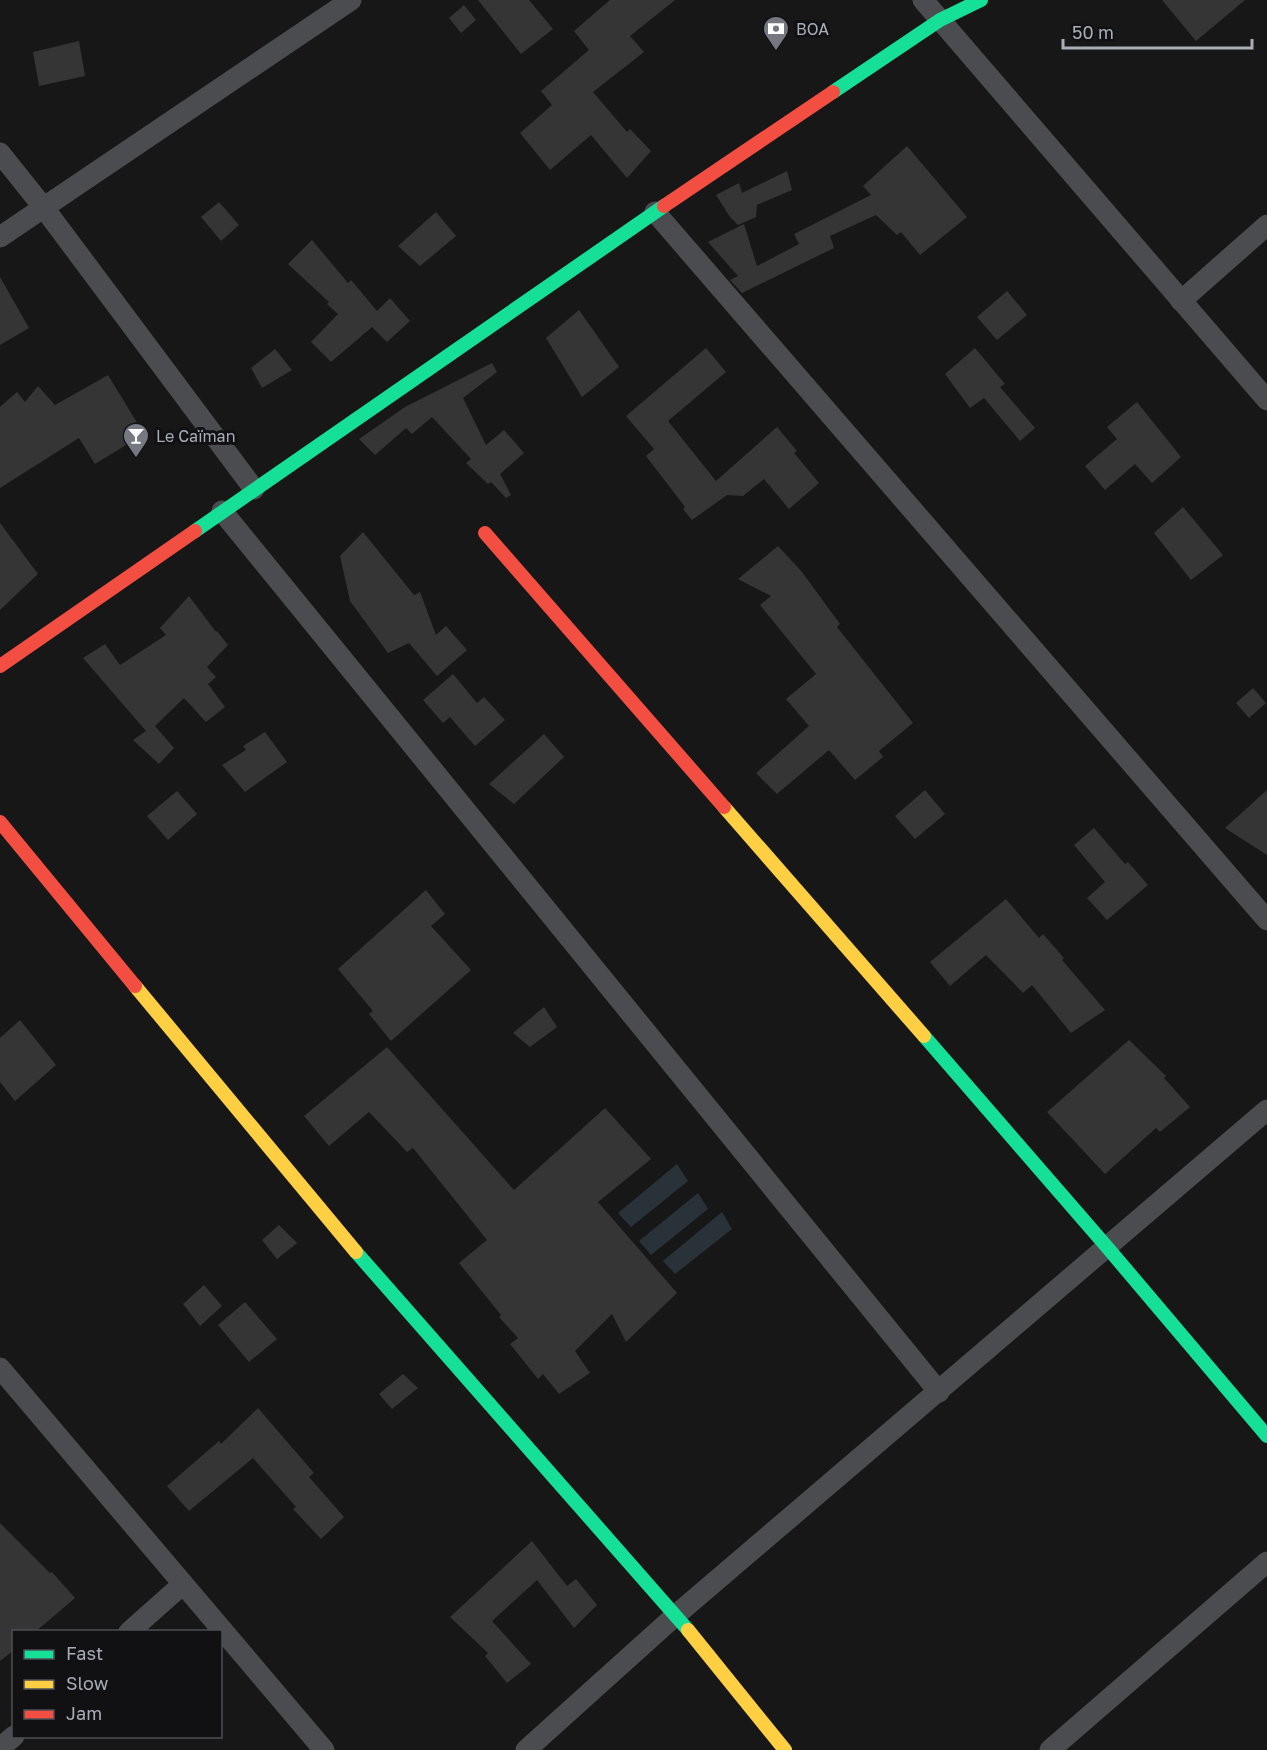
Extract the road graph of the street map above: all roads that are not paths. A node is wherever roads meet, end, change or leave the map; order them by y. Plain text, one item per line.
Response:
1 (351, 0) edge
2 (923, 0) edge
3 (981, 0) edge
4 (940, 20) junction
5 (0, 153) edge
6 (44, 208) junction
7 (655, 212) junction
8 (1267, 225) edge
9 (0, 237) edge
10 (1181, 301) junction
11 (1267, 400) edge
12 (254, 489) junction
13 (222, 511) junction
14 (485, 533) dead end
15 (0, 666) edge
16 (0, 822) edge
17 (1267, 920) edge
18 (1267, 1110) edge
19 (1107, 1247) junction
20 (0, 1368) edge
21 (939, 1392) junction
22 (1267, 1436) edge
23 (1267, 1562) edge
24 (183, 1584) junction
25 (676, 1615) junction
26 (131, 1630) edge
27 (12, 1738) edge
28 (0, 1748) edge
29 (324, 1750) edge
30 (526, 1750) edge
31 (785, 1750) edge
32 (1050, 1750) edge

1 - 6 street
2 - 4 street
3 - 4 street
4 - 7 street
4 - 10 street
5 - 6 street
6 - 9 street
6 - 12 street
7 - 12 street
7 - 17 street
8 - 10 street
10 - 11 street
12 - 13 street
13 - 15 street
13 - 21 street
14 - 19 street
16 - 25 street
18 - 19 street
19 - 21 street
19 - 22 street
20 - 24 street
21 - 25 street
23 - 32 street
24 - 26 street
24 - 29 street
25 - 30 street
25 - 31 street
27 - 28 street

